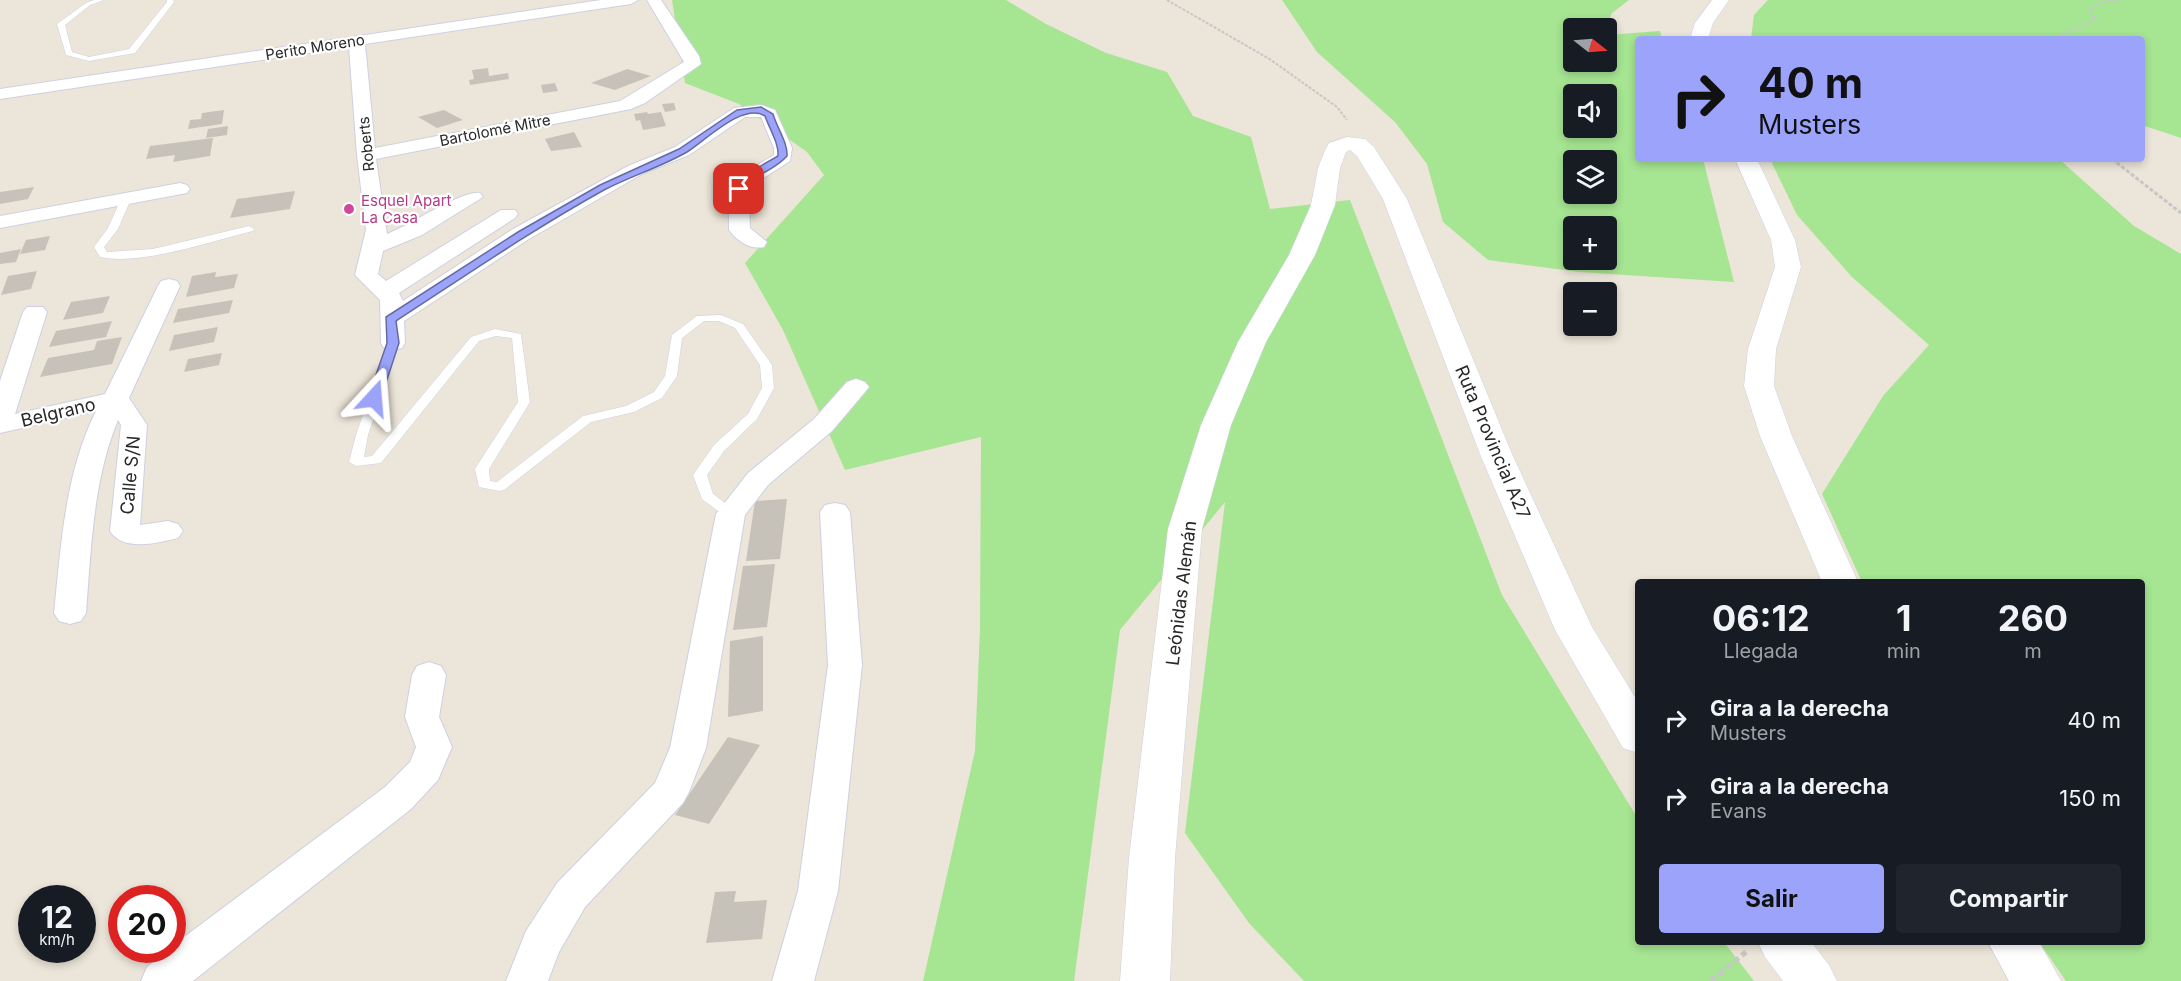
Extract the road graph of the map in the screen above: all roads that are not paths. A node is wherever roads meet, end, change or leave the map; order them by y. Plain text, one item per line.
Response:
1 (101, 0) edge
2 (170, 0) edge
3 (631, 0) edge
4 (654, 0) edge
5 (1721, 0) edge
6 (1700, 36) edge
7 (357, 41) junction
8 (0, 94) edge
9 (1357, 144) joint
10 (366, 155) junction
11 (1747, 162) edge
12 (180, 189) dead end
13 (473, 197) dead end
14 (126, 199) junction
15 (508, 214) dead end
16 (0, 222) edge
17 (249, 229) dead end
18 (756, 242) dead end
19 (373, 247) junction
20 (169, 286) dead end
21 (386, 291) junction
22 (35, 312) dead end
23 (390, 320) junction
24 (393, 343) joint
25 (856, 387) dead end
26 (115, 399) junction
27 (0, 420) edge
28 (0, 425) edge
29 (835, 512) dead end
30 (731, 514) junction
31 (168, 531) dead end
32 (1839, 579) edge
33 (70, 613) dead end
34 (429, 675) dead end
35 (1635, 732) edge
36 (1766, 945) edge
37 (2014, 945) edge
38 (162, 981) edge
39 (527, 981) edge
40 (793, 981) edge
41 (1145, 981) edge
42 (1812, 981) edge
43 (2036, 981) edge

1 - 2 lane
3 - 7 street, Perito Moreno
4 - 10 street, Bartolomé Mitre
5 - 6 street
7 - 8 street, Perito Moreno
7 - 10 street, Roberts
9 - 35 street, Ruta Provincial A27
9 - 41 street, Leónidas Alemán
10 - 19 street, Roberts
11 - 32 street
12 - 14 street
13 - 19 street
14 - 16 street
14 - 17 lane
15 - 21 street
18 - 23 street
19 - 21 street, Roberts
20 - 26 street
21 - 23 street
22 - 27 street
23 - 24 street
24 - 30 lane
25 - 30 street
26 - 28 street, Belgrano
26 - 31 street, Calle S/N
26 - 33 street
29 - 40 street
30 - 39 street
34 - 38 street
36 - 42 street
37 - 43 street

